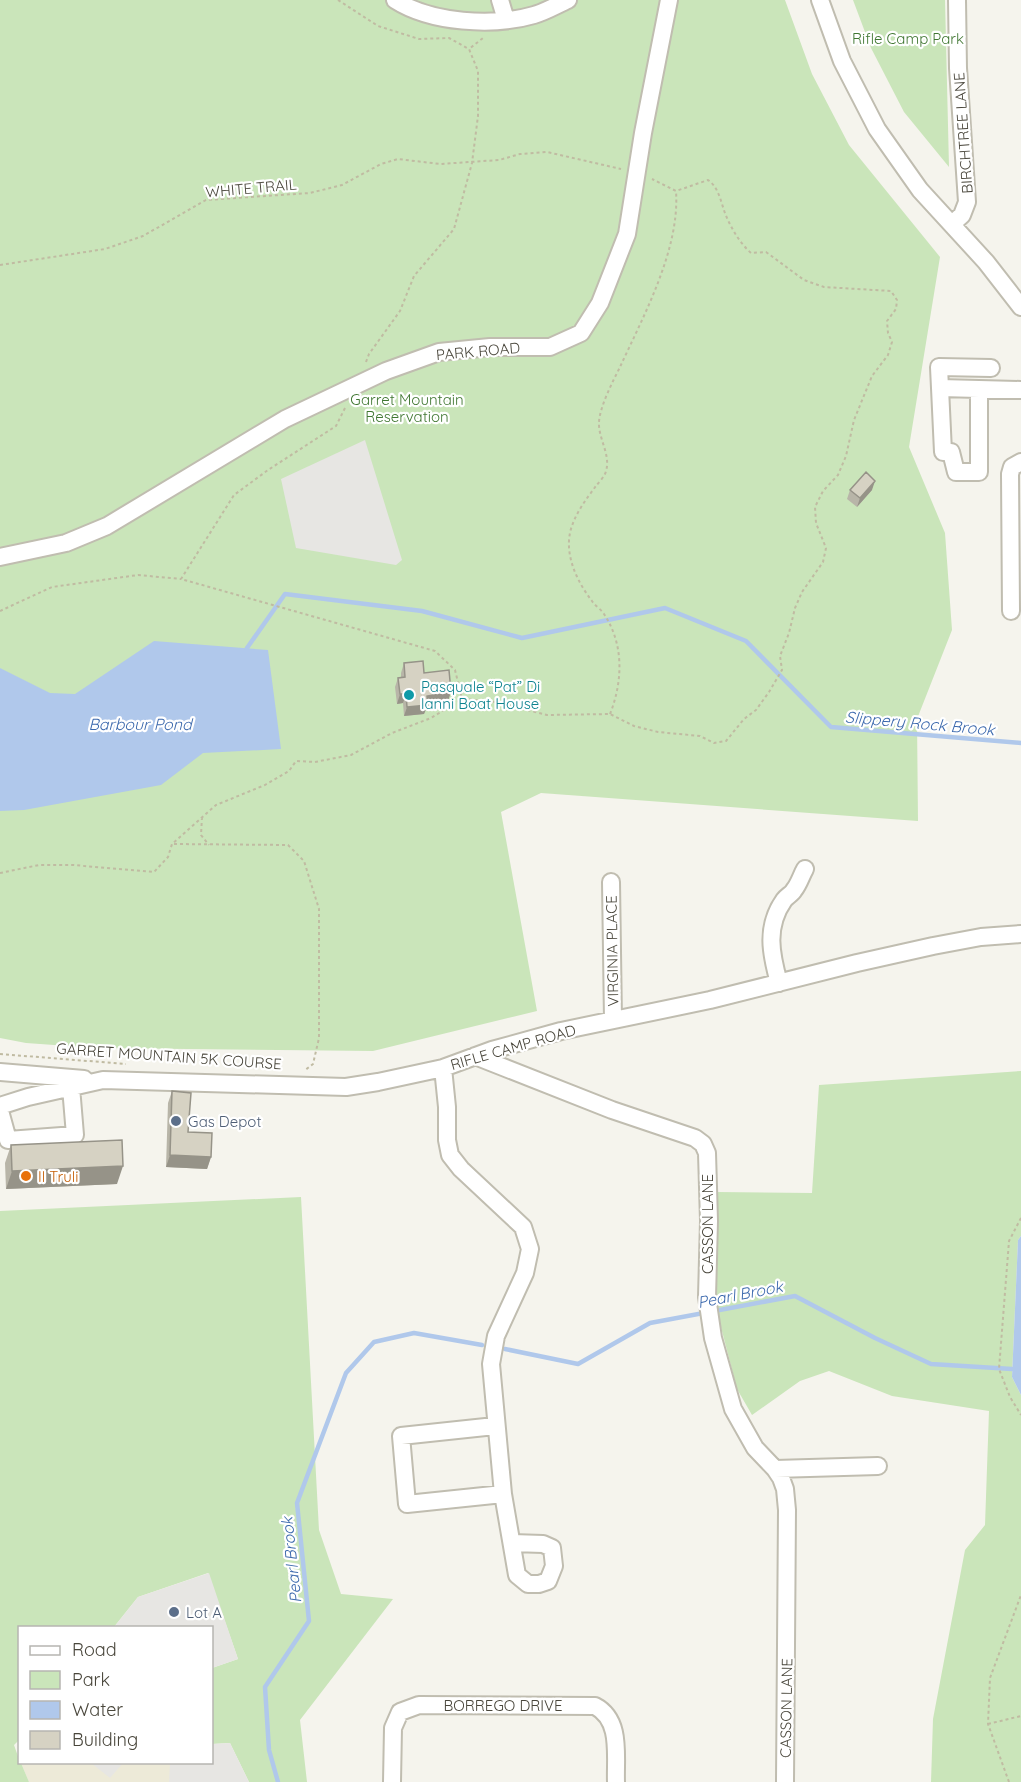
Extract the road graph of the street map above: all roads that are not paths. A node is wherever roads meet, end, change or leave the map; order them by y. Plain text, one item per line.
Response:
1 (395, 0) edge
2 (500, 0) edge
3 (568, 0) edge
4 (669, 0) edge
5 (820, 0) edge
6 (957, 0) edge
7 (499, 20) junction
8 (952, 224) junction
9 (1021, 307) edge
10 (992, 368) dead end
11 (940, 388) junction
12 (980, 389) junction
13 (1021, 390) edge
14 (1021, 462) edge
15 (0, 558) edge
16 (1011, 611) dead end
17 (804, 869) dead end
18 (611, 882) dead end
19 (1021, 934) edge
20 (779, 982) junction
21 (614, 1020) junction
22 (475, 1056) junction
23 (443, 1068) junction
24 (0, 1072) edge
25 (103, 1080) junction
26 (71, 1087) junction
27 (0, 1106) edge
28 (0, 1111) edge
29 (495, 1426) junction
30 (878, 1466) dead end
31 (776, 1469) junction
32 (503, 1494) junction
33 (512, 1543) dead end
34 (392, 1782) edge
35 (616, 1782) edge
36 (785, 1782) edge

1 - 7 street
2 - 7 street
3 - 7 street
4 - 15 street, PARK ROAD
5 - 8 street
6 - 8 street, BIRCHTREE LANE
8 - 9 street
10 - 11 street
11 - 12 street
11 - 12 street
12 - 13 street
14 - 16 street
17 - 20 street
18 - 21 street, VIRGINIA PLACE
19 - 20 street, RIFLE CAMP ROAD
20 - 21 street, RIFLE CAMP ROAD
21 - 22 street, RIFLE CAMP ROAD
22 - 23 street, RIFLE CAMP ROAD
22 - 31 street, CASSON LANE
23 - 25 street, RIFLE CAMP ROAD
23 - 29 street
24 - 25 street
25 - 26 street, RIFLE CAMP ROAD
26 - 27 street, RIFLE CAMP ROAD
26 - 28 street
29 - 32 street
29 - 32 street
30 - 31 street
31 - 36 street, CASSON LANE
32 - 33 street
34 - 35 street, BORREGO DRIVE

